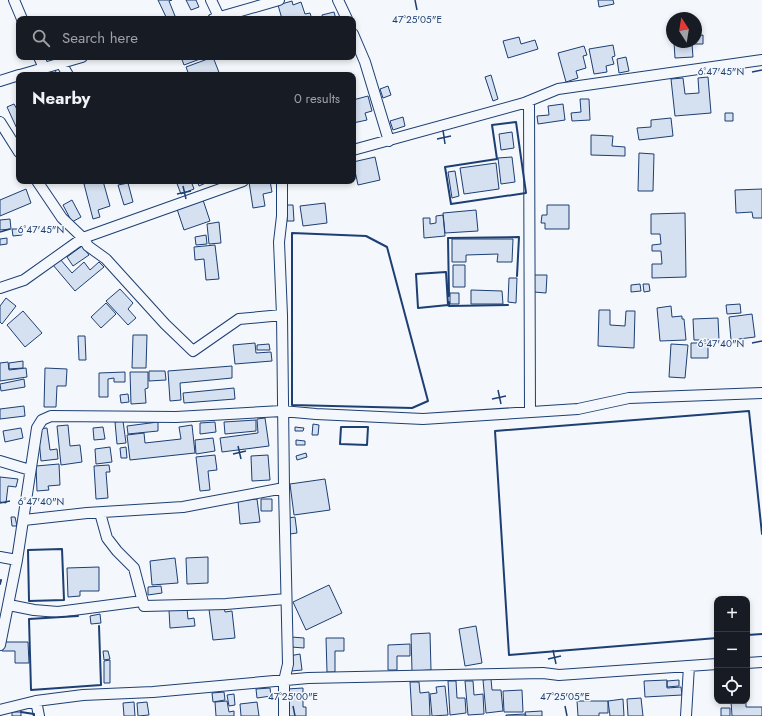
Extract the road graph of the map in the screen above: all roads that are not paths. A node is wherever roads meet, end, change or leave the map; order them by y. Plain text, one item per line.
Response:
1 (14, 0) edge
2 (211, 0) edge
3 (279, 0) edge
4 (338, 0) edge
5 (21, 16) edge
6 (215, 16) edge
7 (223, 16) edge
8 (346, 16) edge
9 (356, 40) edge
10 (40, 60) edge
11 (72, 60) edge
12 (762, 60) edge
13 (61, 63) junction
14 (44, 68) junction
15 (30, 72) edge
16 (66, 72) edge
17 (16, 76) edge
18 (0, 81) edge
19 (529, 101) junction
20 (0, 122) edge
21 (389, 141) junction
22 (16, 147) edge
23 (356, 149) edge
24 (39, 184) edge
25 (235, 184) edge
26 (282, 184) edge
27 (83, 238) junction
28 (0, 288) edge
29 (282, 315) junction
30 (762, 393) edge
31 (282, 411) junction
32 (530, 412) junction
33 (0, 461) edge
34 (30, 470) junction
35 (284, 488) junction
36 (100, 513) junction
37 (24, 520) junction
38 (0, 556) edge
39 (17, 560) junction
40 (286, 599) junction
41 (142, 601) junction
42 (9, 605) junction
43 (0, 645) edge
44 (762, 662) edge
45 (750, 663) edge
46 (714, 664) edge
47 (689, 666) junction
48 (284, 681) junction
49 (36, 701) junction
50 (0, 710) edge
51 (39, 716) edge
52 (284, 716) edge
53 (686, 716) edge

1 - 5 street
2 - 6 street
3 - 7 street
4 - 8 street
9 - 21 street
10 - 14 street
11 - 13 street
12 - 19 street
13 - 14 street
13 - 16 street
14 - 15 street
17 - 18 street
19 - 21 street
19 - 32 street
20 - 22 street
21 - 23 street
24 - 27 street
25 - 27 street
26 - 29 street
27 - 28 street
27 - 29 street
29 - 31 street
30 - 32 street
31 - 32 street
31 - 34 street
31 - 35 street
33 - 34 street
34 - 37 street
35 - 36 street
35 - 40 street
36 - 37 street
36 - 41 street
37 - 39 street
38 - 39 street
39 - 42 street
40 - 41 street
40 - 48 street
41 - 42 street
42 - 43 street
44 - 45 street
46 - 47 street
47 - 48 street
47 - 53 street
48 - 49 street
48 - 52 street
49 - 50 street
49 - 51 street

